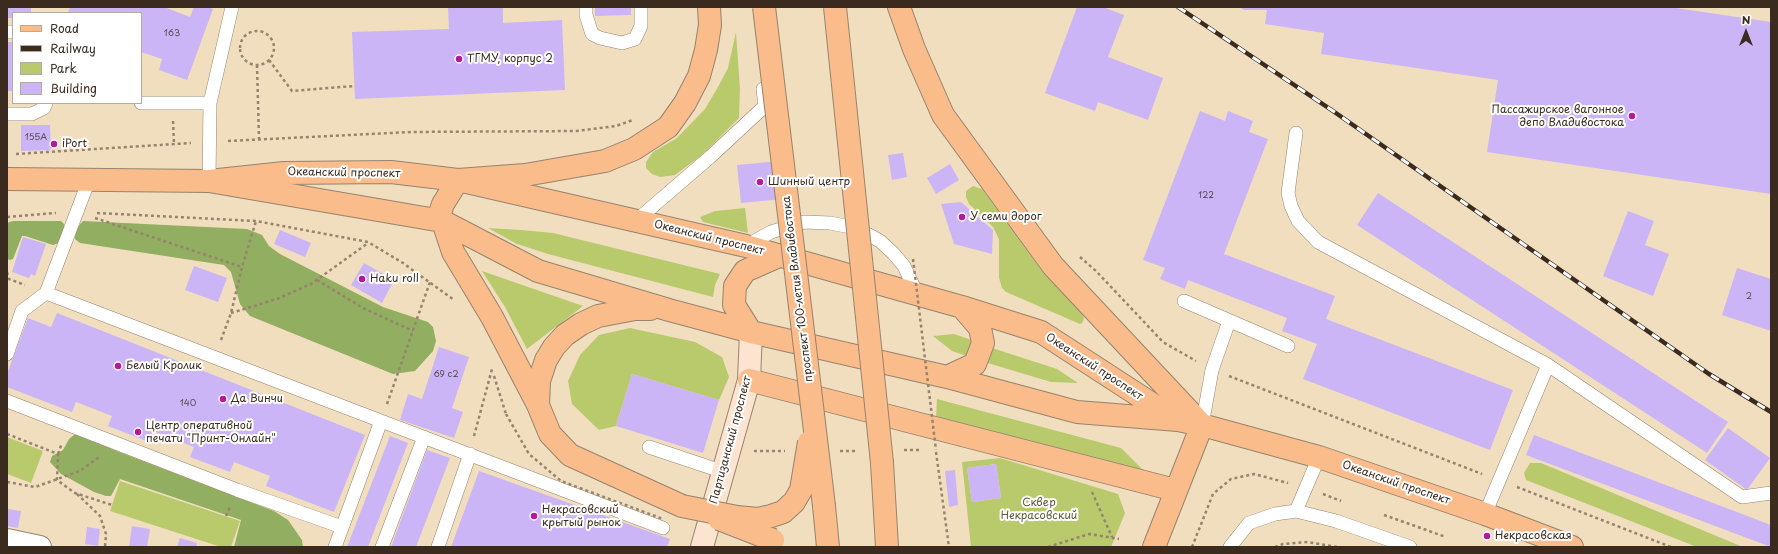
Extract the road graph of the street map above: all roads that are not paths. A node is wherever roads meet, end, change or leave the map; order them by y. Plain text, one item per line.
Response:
1 (232, 7) edge
2 (586, 7) edge
3 (641, 7) edge
4 (709, 7) edge
5 (755, 7) edge
6 (764, 7) edge
7 (835, 7) edge
8 (899, 7) edge
9 (142, 103) edge
10 (210, 103) junction
11 (46, 104) edge
12 (7, 114) edge
13 (1296, 134) dead end
14 (7, 179) edge
15 (89, 180) junction
16 (458, 180) junction
17 (209, 181) junction
18 (638, 220) junction
19 (442, 221) junction
20 (746, 246) junction
21 (779, 256) junction
22 (46, 293) junction
23 (917, 294) junction
24 (1184, 301) dead end
25 (962, 307) junction
26 (669, 310) junction
27 (1229, 321) junction
28 (751, 332) junction
29 (1288, 346) dead end
30 (7, 354) edge
31 (1548, 365) junction
32 (947, 377) junction
33 (749, 380) junction
34 (810, 395) junction
35 (7, 401) edge
36 (538, 405) junction
37 (1178, 420) junction
38 (381, 421) junction
39 (1202, 425) junction
40 (424, 437) junction
41 (648, 447) dead end
42 (470, 454) junction
43 (1319, 456) junction
44 (724, 472) junction
45 (1175, 490) junction
46 (1771, 493) edge
47 (682, 506) junction
48 (1296, 511) junction
49 (1485, 514) junction
50 (664, 524) road end
51 (342, 527) junction
52 (14, 543) edge
53 (779, 543) edge
54 (1563, 546) edge
55 (40, 547) edge
56 (335, 547) edge
57 (382, 547) edge
58 (438, 547) edge
59 (702, 547) edge
60 (828, 547) edge
61 (887, 547) edge
62 (1154, 547) edge
63 (1230, 547) edge
64 (1410, 547) edge

1 - 10 lane
2 - 3 lane
4 - 16 main road
5 - 18 lane
6 - 34 main road, проспект 100-летия Владивостока, bridge
7 - 61 main road, bridge
8 - 39 main road
9 - 10 lane
10 - 17 lane
11 - 12 lane
13 - 31 lane
14 - 15 main road, Океанский проспект
15 - 17 main road, Океанский проспект
15 - 22 lane
16 - 17 main road, Океанский проспект
16 - 18 main road, Океанский проспект
16 - 19 main road
17 - 19 main road, Океанский проспект
18 - 20 main road, Океанский проспект
19 - 26 main road, Океанский проспект
19 - 36 main road
20 - 21 main road, Океанский проспект
20 - 23 lane
21 - 23 main road, Океанский проспект
21 - 28 main road
22 - 30 lane
22 - 38 lane
23 - 25 main road, Океанский проспект
24 - 27 lane
25 - 32 main road
25 - 37 main road, Океанский проспект
26 - 28 main road, Океанский проспект
26 - 36 main road
27 - 29 lane
27 - 39 lane
28 - 32 main road, Океанский проспект
28 - 33 main road, Партизанский проспект
31 - 46 lane
31 - 49 lane
32 - 37 main road, Океанский проспект
33 - 44 main road, Партизанский проспект
33 - 45 main road
34 - 47 main road, bridge
34 - 60 main road, проспект 100-летия Владивостока, bridge
35 - 51 lane
36 - 47 main road
37 - 39 main road, Океанский проспект
38 - 40 lane
38 - 51 lane
39 - 43 main road, Океанский проспект
39 - 45 main road
40 - 42 lane
40 - 57 lane
41 - 44 lane
42 - 50 lane
42 - 58 lane
43 - 48 lane
43 - 49 main road, Океанский проспект
44 - 59 main road, Партизанский проспект
45 - 62 main road
47 - 53 main road, bridge
48 - 63 lane
48 - 64 lane
49 - 54 main road, Океанский проспект
51 - 56 lane
52 - 55 street

